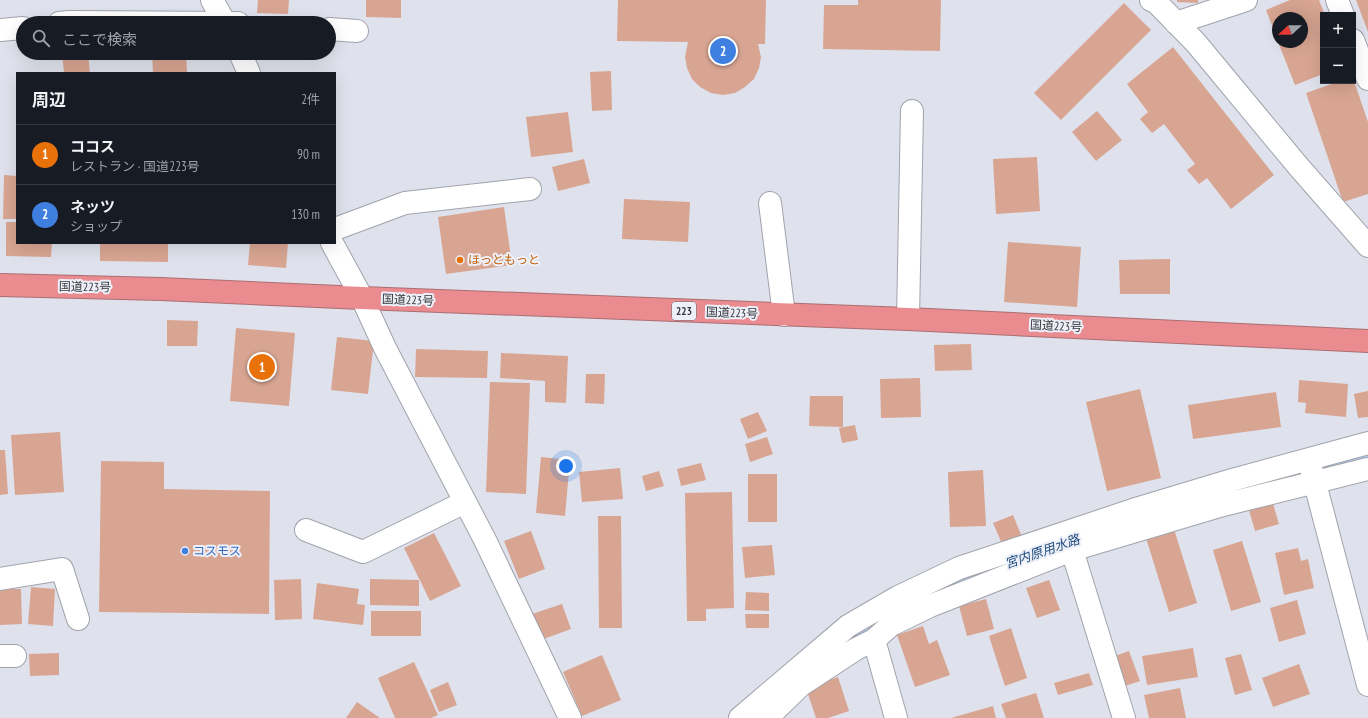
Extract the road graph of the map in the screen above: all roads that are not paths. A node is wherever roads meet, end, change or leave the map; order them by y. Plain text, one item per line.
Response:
1 (212, 0) edge
2 (1151, 0) edge
3 (1246, 0) edge
4 (1337, 0) edge
5 (1342, 12) edge
6 (224, 16) edge
7 (1176, 23) junction
8 (16, 29) edge
9 (0, 30) edge
10 (336, 30) edge
11 (357, 31) dead end
12 (1356, 48) edge
13 (243, 60) edge
14 (249, 72) edge
15 (1368, 79) edge
16 (912, 110) dead end
17 (530, 189) dead end
18 (770, 203) dead end
19 (336, 228) edge
20 (333, 244) edge
21 (1368, 246) edge
22 (0, 285) edge
23 (362, 298) junction
24 (784, 315) junction
25 (908, 319) junction
26 (1368, 341) edge
27 (1368, 443) edge
28 (1309, 459) junction
29 (1368, 469) edge
30 (1314, 482) junction
31 (465, 502) junction
32 (306, 530) dead end
33 (1072, 550) junction
34 (0, 579) edge
35 (78, 619) dead end
36 (874, 640) junction
37 (1368, 685) edge
38 (570, 718) edge
39 (740, 718) edge
40 (767, 718) edge
41 (896, 718) edge
42 (1124, 718) edge

1 - 6 street
2 - 7 street
3 - 7 street
4 - 5 street
7 - 21 street
8 - 9 street
10 - 11 street
12 - 15 street
13 - 14 street
16 - 25 street
17 - 19 street
18 - 24 street
20 - 23 street
22 - 23 highway, 国道223号 / 223
23 - 24 highway, 国道223号 / 223
23 - 31 street
24 - 25 highway, 国道223号 / 223
25 - 26 highway, 国道223号 / 223
27 - 28 street
28 - 30 street
28 - 39 street
29 - 30 street
30 - 33 street
30 - 37 street
31 - 32 street
31 - 38 street
33 - 36 street
33 - 42 street
34 - 35 street
36 - 40 street
36 - 41 street

